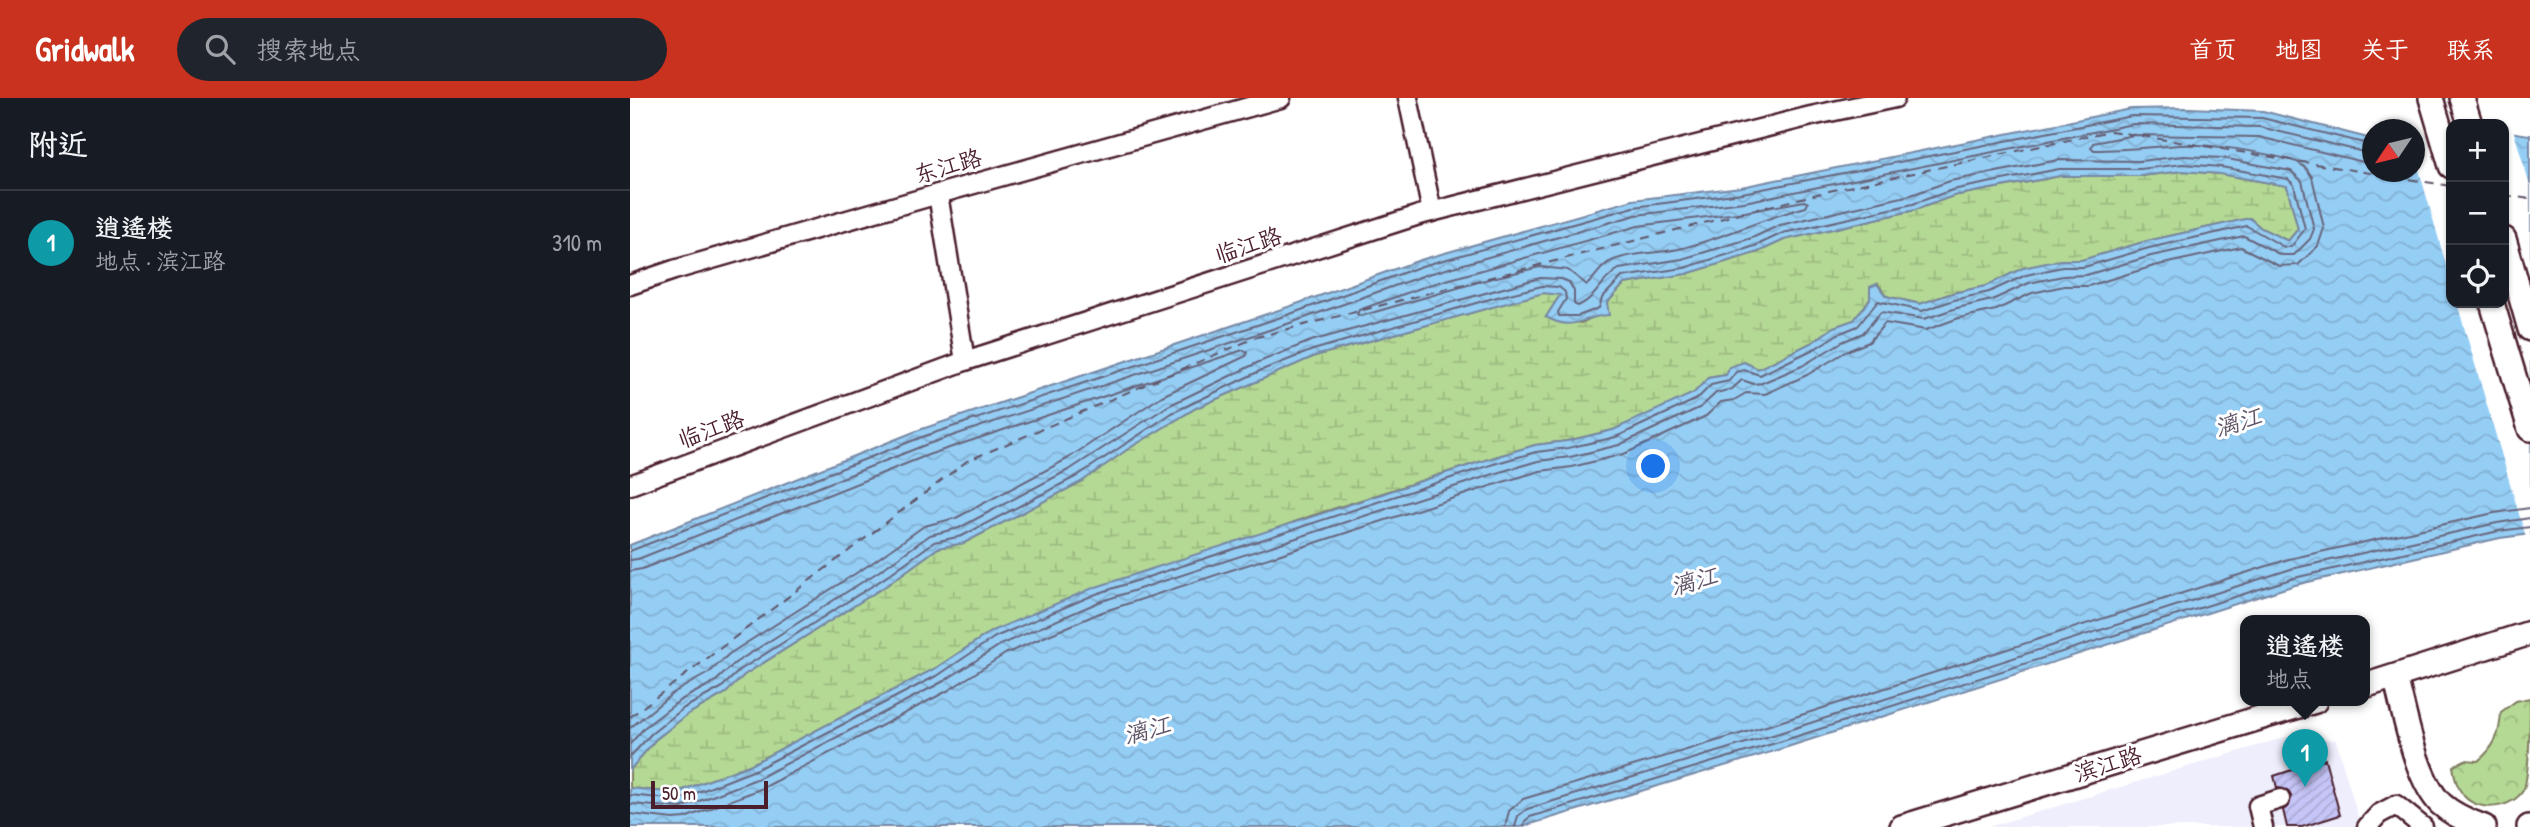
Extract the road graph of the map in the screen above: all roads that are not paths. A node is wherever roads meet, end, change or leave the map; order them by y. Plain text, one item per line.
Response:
1 (1281, 98) edge
2 (1408, 98) edge
3 (1895, 98) edge
4 (2431, 98) edge
5 (2462, 98) edge
6 (2468, 119) edge
7 (2446, 149) edge
8 (938, 194) junction
9 (1432, 212) junction
10 (2506, 245) edge
11 (630, 285) edge
12 (2494, 308) edge
13 (2530, 329) edge
14 (965, 361) junction
15 (2530, 429) edge
16 (630, 485) edge
17 (2530, 633) edge
18 (2380, 681) edge
19 (2299, 706) edge
20 (2280, 799) dead end
21 (1902, 827) edge
22 (2263, 827) edge
23 (2367, 827) edge
24 (2423, 827) edge
25 (2451, 827) edge
26 (2484, 827) edge

1 - 8 street, 东江路
2 - 9 street
3 - 9 street, 临江路
4 - 7 main road
5 - 6 main road
8 - 11 street, 东江路
8 - 14 street
9 - 14 street, 临江路
10 - 13 main road
12 - 15 main road
14 - 16 street, 临江路
17 - 18 main road
18 - 25 main road
18 - 26 main road
19 - 21 main road, 滨江路
20 - 22 street
23 - 24 street

